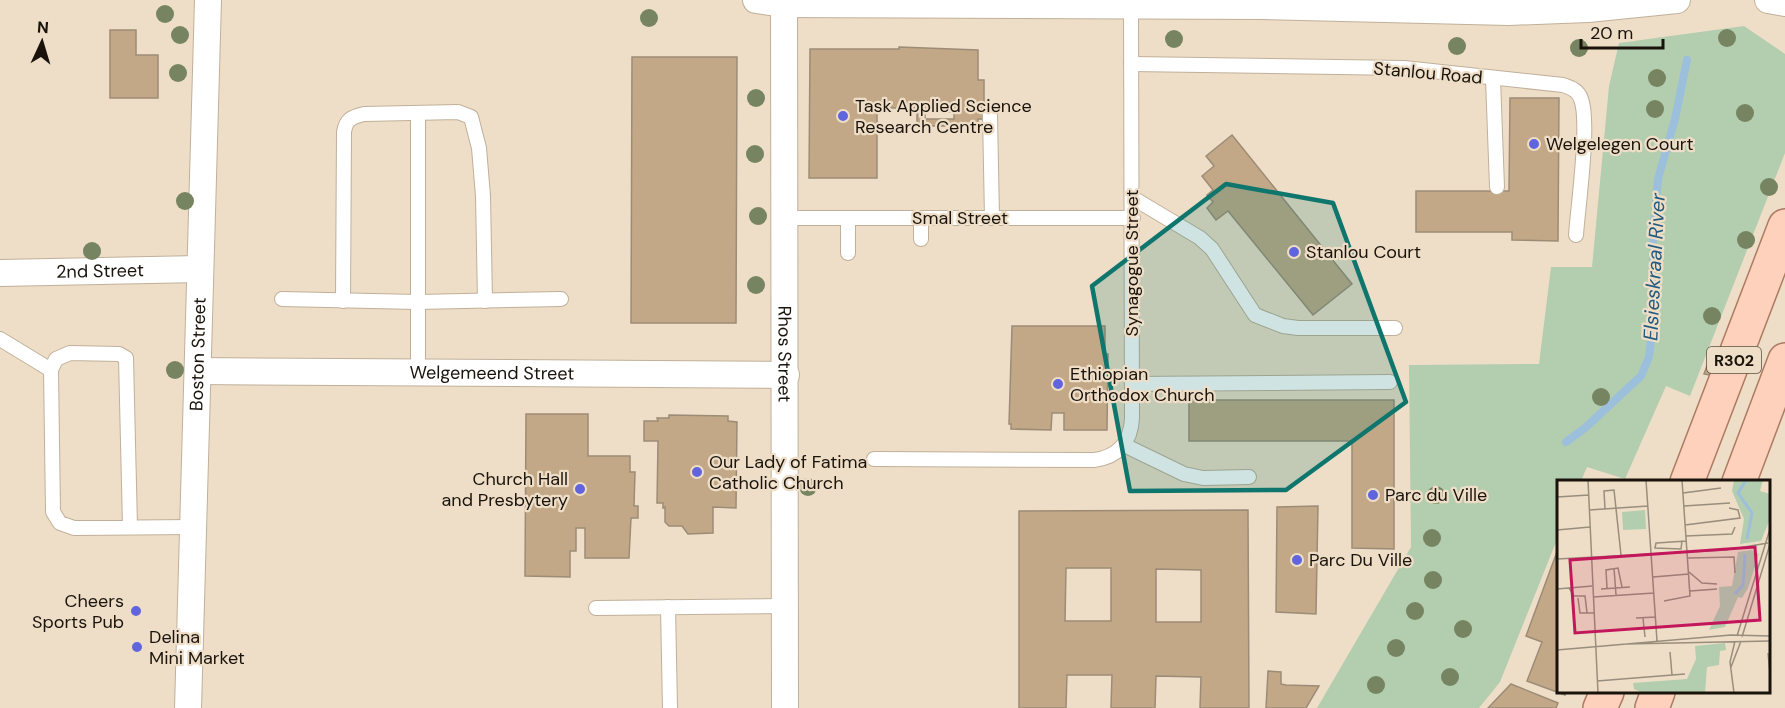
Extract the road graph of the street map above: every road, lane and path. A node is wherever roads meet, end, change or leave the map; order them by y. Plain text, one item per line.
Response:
1 (208, 0) edge
2 (756, 0) edge
3 (1677, 0) edge
4 (1768, 0) edge
5 (784, 2) edge
6 (1131, 3) edge
7 (1785, 3) edge
8 (1131, 64) junction
9 (1493, 79) junction
10 (418, 114) junction
11 (990, 114) dead end
12 (1497, 187) dead end
13 (1133, 198) junction
14 (787, 218) junction
15 (848, 218) junction
16 (921, 218) junction
17 (992, 218) junction
18 (1133, 218) junction
19 (1785, 226) edge
20 (1576, 235) dead end
21 (921, 239) dead end
22 (848, 253) dead end
23 (200, 269) junction
24 (0, 273) edge
25 (282, 299) dead end
26 (561, 299) dead end
27 (343, 301) junction
28 (485, 301) junction
29 (418, 302) junction
30 (1395, 328) dead end
31 (0, 339) edge
32 (1785, 360) edge
33 (51, 370) junction
34 (198, 371) junction
35 (418, 373) junction
36 (786, 375) junction
37 (1389, 382) dead end
38 (1132, 384) junction
39 (1124, 445) junction
40 (874, 459) dead end
41 (1249, 477) dead end
42 (1688, 480) edge
43 (1740, 480) edge
44 (130, 527) junction
45 (194, 527) junction
46 (785, 606) junction
47 (668, 607) junction
48 (596, 608) dead end
49 (1607, 693) edge
50 (1658, 693) edge
51 (188, 708) edge
52 (670, 708) edge
53 (785, 708) edge
54 (1600, 708) edge
55 (1652, 708) edge

1 - 23 street, Boston Street
2 - 5 street
3 - 6 street
4 - 7 street
5 - 6 street
5 - 14 street, Rhos Street
6 - 8 lane, Synagogue Street
8 - 9 lane, Stanlou Road
8 - 13 lane, Synagogue Street
9 - 12 lane
9 - 20 lane, Stanlou Road
10 - 27 lane
10 - 28 lane
10 - 29 lane
11 - 17 lane
13 - 18 lane, Synagogue Street
13 - 30 lane
14 - 15 lane, Smal Street
14 - 36 street, Rhos Street
15 - 16 lane, Smal Street
15 - 22 lane
16 - 17 lane, Smal Street
16 - 21 lane
17 - 18 lane, Smal Street
18 - 38 lane, Synagogue Street
19 - 42 main road, R302
23 - 24 street, 2nd Street
23 - 34 street, Boston Street
25 - 27 lane
26 - 28 lane
27 - 29 lane
28 - 29 lane
29 - 35 lane
31 - 33 lane
32 - 43 main road, R302
33 - 44 lane
33 - 44 lane
34 - 35 street, Welgemeend Street
34 - 45 street, Boston Street
35 - 36 street, Welgemeend Street
36 - 46 street, Rhos Street
37 - 38 lane
38 - 39 lane, Synagogue Street
39 - 40 lane
39 - 41 lane
44 - 45 lane
45 - 51 street, Boston Street
46 - 47 lane
46 - 53 street, Rhos Street
47 - 48 lane
47 - 52 lane
49 - 54 main road
50 - 55 main road

